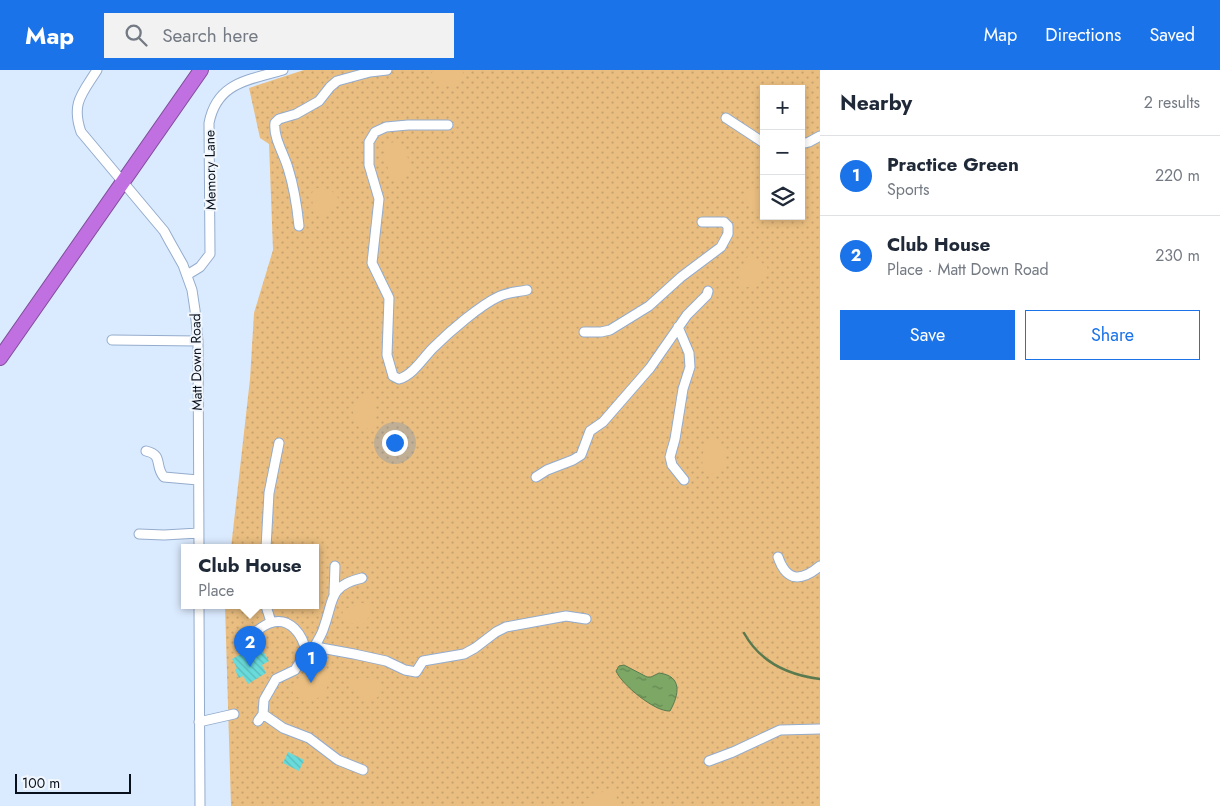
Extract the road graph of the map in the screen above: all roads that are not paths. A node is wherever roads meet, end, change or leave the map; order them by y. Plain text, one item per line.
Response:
1 (98, 70) edge
2 (201, 70) edge
3 (283, 70) edge
4 (387, 70) edge
5 (726, 118) dead end
6 (448, 125) dead end
7 (820, 136) edge
8 (760, 140) edge
9 (805, 142) edge
10 (122, 183) junction
11 (702, 222) dead end
12 (299, 226) dead end
13 (187, 275) junction
14 (527, 290) dead end
15 (708, 291) dead end
16 (678, 327) junction
17 (584, 332) dead end
18 (112, 340) dead end
19 (198, 341) junction
20 (0, 358) edge
21 (279, 443) dead end
22 (146, 450) dead end
23 (536, 477) dead end
24 (198, 480) junction
25 (684, 480) dead end
26 (199, 533) junction
27 (139, 534) dead end
28 (199, 544) edge
29 (266, 544) edge
30 (778, 557) dead end
31 (335, 566) dead end
32 (820, 566) edge
33 (362, 578) dead end
34 (334, 594) junction
35 (198, 609) edge
36 (267, 609) edge
37 (586, 619) dead end
38 (271, 622) junction
39 (256, 646) dead end
40 (310, 650) junction
41 (234, 714) dead end
42 (199, 722) junction
43 (820, 730) edge
44 (710, 761) dead end
45 (363, 770) dead end
46 (200, 806) edge

1 - 10 street, Matt Down Road
2 - 10 highway
3 - 13 street, Memory Lane
4 - 12 street
5 - 8 street
6 - 14 street
7 - 9 street
10 - 13 street, Matt Down Road
10 - 20 highway
11 - 17 street
13 - 19 street, Matt Down Road
15 - 16 street
16 - 23 street
16 - 25 street
18 - 19 street
19 - 24 street, Matt Down Road
21 - 29 street
22 - 24 street
24 - 26 street, Matt Down Road
26 - 27 street
26 - 28 street, Matt Down Road
30 - 32 street
31 - 34 street
33 - 34 street
34 - 40 street
35 - 42 street
36 - 38 street
37 - 40 street
38 - 39 street
38 - 40 street
40 - 45 street
41 - 42 street
42 - 46 street
43 - 44 street

